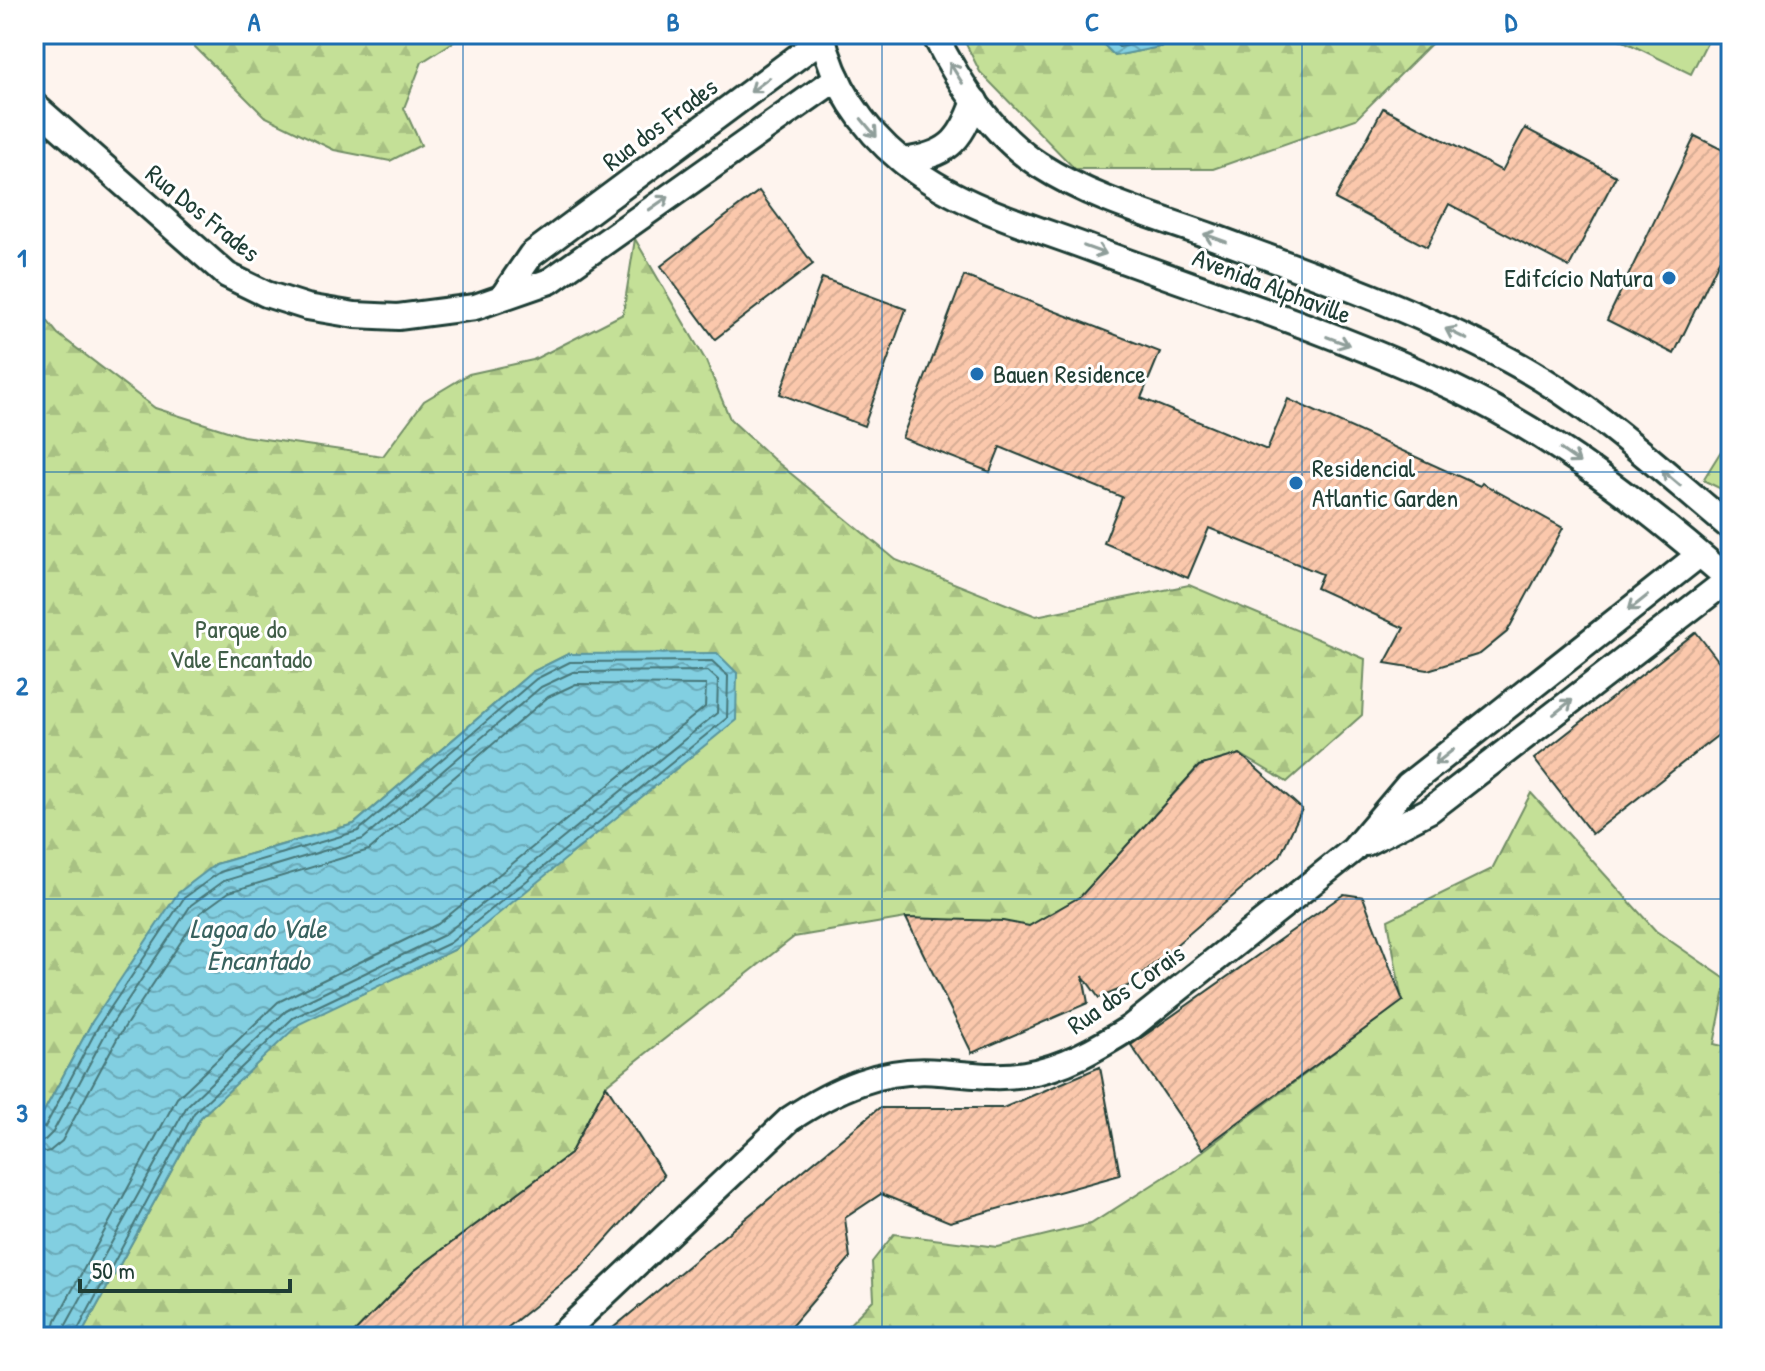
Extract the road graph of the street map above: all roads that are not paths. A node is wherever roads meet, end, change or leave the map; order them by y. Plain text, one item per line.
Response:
1 (934, 34) edge
2 (823, 36) edge
3 (837, 78) junction
4 (975, 101) junction
5 (34, 105) edge
6 (903, 161) junction
7 (603, 202) junction
8 (622, 230) junction
9 (503, 296) junction
10 (1731, 528) edge
11 (1699, 555) junction
12 (1730, 580) edge
13 (1481, 728) junction
14 (1502, 755) junction
15 (1353, 850) junction
16 (559, 1337) edge

4 -> 1 street, Avenida Alphaville
2 - 3 street, Avenida Alphaville
2 -> 7 street, Rua dos Frades
3 -> 6 street, Avenida Alphaville
8 -> 3 street
4 - 6 street
10 -> 4 street, Avenida Alphaville
5 - 9 street, Rua Dos Frades
6 -> 11 street, Avenida Alphaville
7 - 8 street
7 - 9 street, Rua dos Frades
8 - 9 street, Rua Dos Frades
11 - 12 street, Avenida Alphaville
11 -> 13 street, Rua dos Corais
14 -> 12 street, Rua dos Corais
13 - 14 street
13 -> 15 street, Rua dos Corais
14 - 15 street, Rua dos Corais
15 - 16 street, Rua dos Corais

